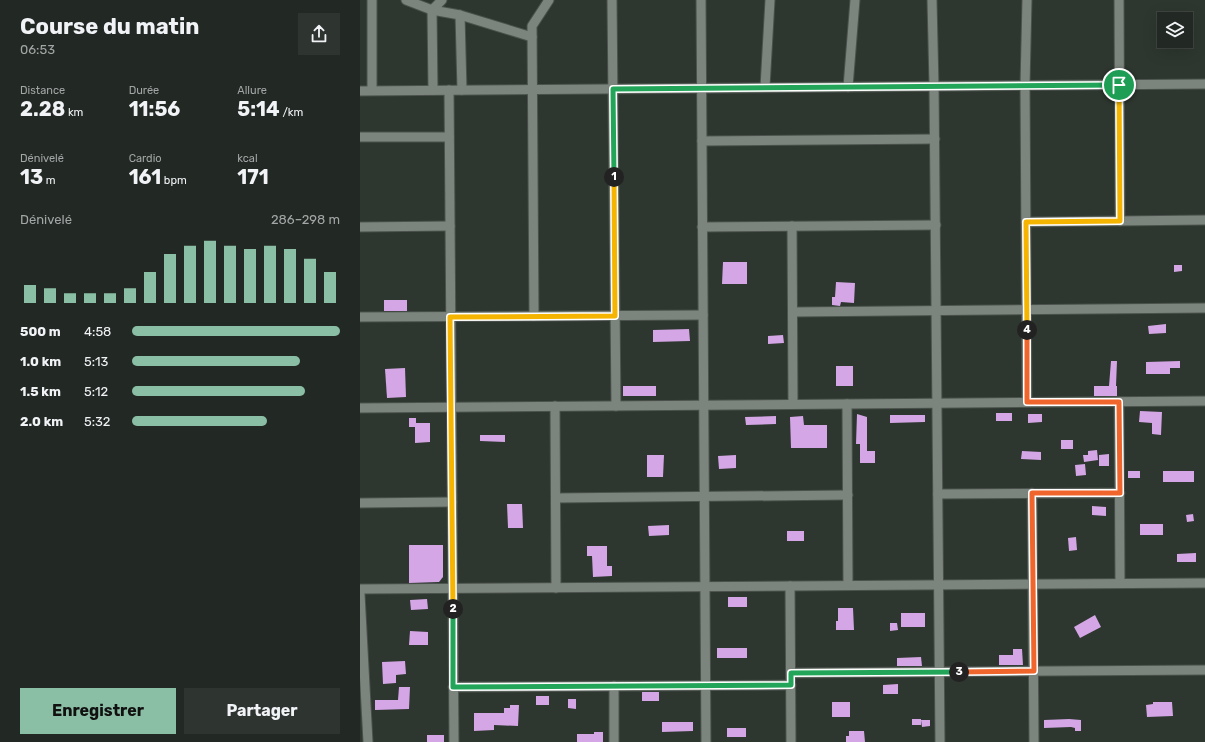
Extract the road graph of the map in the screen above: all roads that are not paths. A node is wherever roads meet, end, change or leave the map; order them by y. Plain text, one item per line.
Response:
1 (372, 0) edge
2 (406, 0) edge
3 (442, 0) edge
4 (550, 0) edge
5 (612, 0) edge
6 (700, 0) edge
7 (770, 0) edge
8 (855, 0) edge
9 (932, 0) edge
10 (1027, 0) edge
11 (1118, 0) edge
12 (432, 10) junction
13 (460, 15) junction
14 (532, 37) junction
15 (1205, 84) edge
16 (1025, 85) junction
17 (1119, 85) junction
18 (934, 86) junction
19 (765, 87) junction
20 (848, 87) junction
21 (701, 88) junction
22 (532, 89) junction
23 (613, 89) junction
24 (360, 90) edge
25 (372, 90) junction
26 (433, 90) junction
27 (449, 90) junction
28 (462, 90) junction
29 (449, 136) junction
30 (360, 137) edge
31 (935, 139) junction
32 (702, 141) junction
33 (1205, 220) edge
34 (1120, 221) junction
35 (1026, 222) junction
36 (936, 225) junction
37 (450, 226) junction
38 (792, 226) junction
39 (360, 227) edge
40 (702, 227) junction
41 (1205, 308) edge
42 (1027, 310) junction
43 (936, 311) junction
44 (793, 312) junction
45 (703, 315) junction
46 (534, 316) junction
47 (615, 316) junction
48 (450, 317) junction
49 (360, 318) edge
50 (1205, 401) edge
51 (1027, 402) junction
52 (1119, 402) junction
53 (937, 403) junction
54 (793, 404) junction
55 (847, 404) junction
56 (704, 405) junction
57 (555, 406) junction
58 (616, 406) junction
59 (451, 407) junction
60 (360, 408) edge
61 (1032, 493) junction
62 (1120, 493) junction
63 (938, 494) junction
64 (848, 495) junction
65 (704, 496) junction
66 (556, 498) junction
67 (452, 502) junction
68 (360, 503) edge
69 (1120, 583) junction
70 (1205, 583) edge
71 (1033, 584) junction
72 (938, 585) junction
73 (790, 586) junction
74 (848, 586) junction
75 (705, 587) junction
76 (453, 588) junction
77 (556, 588) junction
78 (360, 589) edge
79 (360, 594) edge
80 (1205, 670) edge
81 (1034, 671) junction
82 (939, 672) junction
83 (791, 673) junction
84 (706, 685) junction
85 (791, 685) junction
86 (614, 686) junction
87 (453, 687) junction
88 (368, 742) edge
89 (454, 742) edge
90 (614, 742) edge
91 (706, 742) edge
92 (791, 742) edge
93 (940, 742) edge
94 (1034, 742) edge

1 - 25 street
2 - 12 street
3 - 12 street
4 - 14 street
5 - 23 street
6 - 21 street
7 - 19 street
8 - 20 street
9 - 18 street
10 - 16 street
11 - 17 street
12 - 13 street
12 - 26 street
13 - 14 street
13 - 28 street
14 - 22 street
15 - 17 street
16 - 17 street
16 - 18 street
16 - 35 street
17 - 34 street
18 - 20 street
18 - 31 street
19 - 20 street
19 - 21 street
21 - 23 street
21 - 32 street
22 - 23 street
22 - 28 street
22 - 46 street
23 - 47 street
24 - 25 street
25 - 26 street
26 - 27 street
27 - 28 street
27 - 29 street
29 - 30 street
29 - 37 street
31 - 32 street
31 - 36 street
32 - 40 street
33 - 34 street
34 - 35 street
35 - 42 street
36 - 38 street
36 - 43 street
37 - 39 street
37 - 48 street
38 - 40 street
38 - 44 street
40 - 45 street
41 - 42 street
42 - 43 street
42 - 51 street
43 - 44 street
43 - 53 street
44 - 54 street
45 - 47 street
45 - 56 street
46 - 47 street
46 - 48 street
47 - 58 street
48 - 49 street
48 - 59 street
50 - 52 street
51 - 52 street
51 - 53 street
52 - 62 street
53 - 55 street
53 - 63 street
54 - 55 street
54 - 56 street
55 - 64 street
56 - 58 street
56 - 65 street
57 - 58 street
57 - 59 street
57 - 66 street
59 - 60 street
59 - 67 street
61 - 62 street
61 - 63 street
61 - 71 street
62 - 69 street
63 - 72 street
64 - 65 street
64 - 74 street
65 - 66 street
65 - 75 street
66 - 77 street
67 - 68 street
67 - 76 street
69 - 70 street
69 - 71 street
71 - 72 street
71 - 81 street
72 - 74 street
72 - 82 street
73 - 74 street
73 - 75 street
73 - 83 street
75 - 77 street
75 - 84 street
76 - 77 street
76 - 78 street
76 - 87 street
79 - 88 street
80 - 81 street
81 - 82 street
81 - 94 street
82 - 83 street
82 - 93 street
83 - 85 street
84 - 85 street
84 - 86 street
84 - 91 street
85 - 92 street
86 - 87 street
86 - 90 street
87 - 89 street

